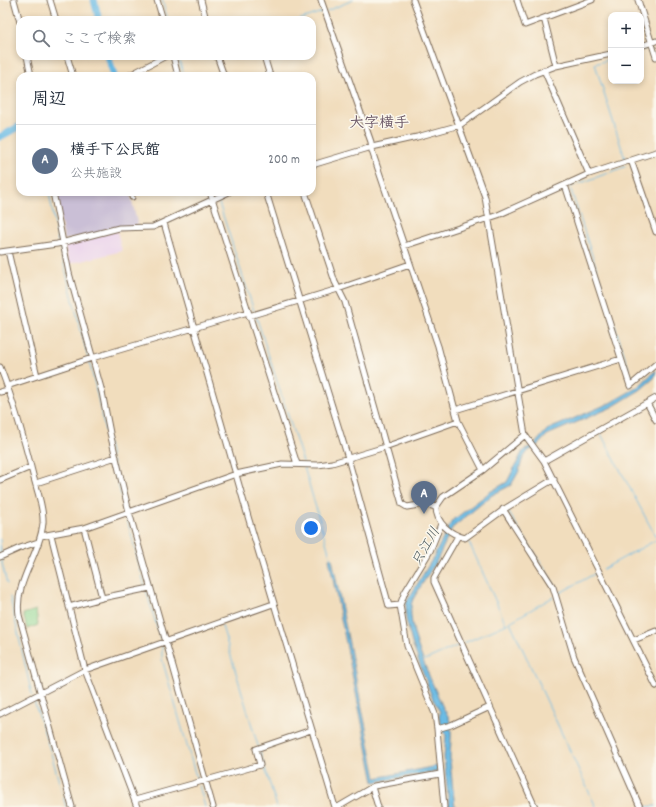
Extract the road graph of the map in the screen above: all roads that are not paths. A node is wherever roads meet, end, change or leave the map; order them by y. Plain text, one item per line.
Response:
1 (14, 0) edge
2 (50, 0) edge
3 (157, 0) edge
4 (201, 0) edge
5 (321, 0) edge
6 (413, 0) edge
7 (517, 0) edge
8 (592, 0) edge
9 (638, 0) edge
10 (18, 16) edge
11 (55, 16) edge
12 (162, 16) edge
13 (205, 16) edge
14 (544, 18) junction
15 (654, 42) edge
16 (644, 45) edge
17 (608, 55) edge
18 (656, 57) edge
19 (28, 60) edge
20 (68, 60) edge
21 (158, 60) edge
22 (174, 60) edge
23 (218, 60) edge
24 (265, 60) edge
25 (556, 66) junction
26 (544, 70) junction
27 (30, 72) edge
28 (72, 72) edge
29 (136, 72) edge
30 (177, 72) edge
31 (223, 72) edge
32 (269, 72) edge
33 (460, 125) junction
34 (372, 147) junction
35 (656, 152) edge
36 (631, 160) junction
37 (316, 164) edge
38 (589, 174) junction
39 (565, 185) junction
40 (54, 196) edge
41 (213, 196) edge
42 (222, 196) edge
43 (267, 196) edge
44 (306, 196) edge
45 (216, 199) junction
46 (490, 218) junction
47 (164, 223) junction
48 (656, 232) edge
49 (60, 243) junction
50 (404, 246) junction
51 (8, 251) junction
52 (0, 252) edge
53 (410, 264) junction
54 (338, 290) junction
55 (299, 300) junction
56 (252, 314) junction
57 (194, 328) junction
58 (92, 358) junction
59 (622, 359) junction
60 (656, 364) edge
61 (0, 367) edge
62 (37, 376) junction
63 (8, 388) junction
64 (517, 391) junction
65 (0, 392) edge
66 (656, 398) edge
67 (647, 403) junction
68 (455, 410) junction
69 (656, 420) edge
70 (458, 421) junction
71 (525, 435) junction
72 (386, 446) junction
73 (116, 458) junction
74 (348, 458) junction
75 (544, 460) junction
76 (298, 464) junction
77 (31, 467) junction
78 (483, 470) junction
79 (236, 474) junction
80 (554, 479) junction
81 (0, 480) edge
82 (36, 483) junction
83 (436, 507) junction
84 (503, 509) junction
85 (127, 513) junction
86 (441, 524) junction
87 (84, 528) junction
88 (50, 534) junction
89 (456, 534) junction
90 (41, 536) junction
91 (38, 542) junction
92 (1, 556) edge
93 (147, 588) junction
94 (102, 598) junction
95 (273, 604) junction
96 (400, 605) junction
97 (69, 607) junction
98 (656, 631) edge
99 (634, 640) junction
100 (162, 644) junction
101 (86, 670) junction
102 (656, 686) edge
103 (41, 694) junction
104 (490, 707) junction
105 (0, 714) edge
106 (439, 729) junction
107 (312, 730) junction
108 (440, 770) junction
109 (200, 781) junction
110 (374, 786) junction
111 (135, 800) junction
112 (72, 807) edge
113 (137, 807) edge
114 (213, 807) edge
115 (336, 807) edge
116 (378, 807) edge
117 (444, 807) edge
118 (535, 807) edge
119 (640, 807) edge

1 - 10 street
2 - 11 street
3 - 12 street
4 - 13 street
5 - 34 street
6 - 33 street
7 - 14 street
8 - 14 street
9 - 15 street
14 - 25 street
15 - 16 street
15 - 18 street
17 - 25 street
19 - 27 street
20 - 28 street
21 - 29 street
22 - 30 street
23 - 31 street
24 - 32 street
25 - 26 street
26 - 33 street
26 - 38 street
33 - 34 street
33 - 46 street
34 - 37 street
34 - 50 street
35 - 36 street
36 - 38 street
36 - 48 street
38 - 39 street
39 - 46 street
39 - 59 street
40 - 49 street
41 - 45 street
42 - 45 street
43 - 55 street
44 - 54 street
45 - 47 street
45 - 56 street
46 - 50 street
46 - 64 street
47 - 49 street
47 - 57 street
49 - 51 street
49 - 58 street
50 - 53 street
51 - 52 street
51 - 62 street
53 - 54 street
53 - 68 street
54 - 55 street
54 - 72 street
55 - 56 street
55 - 74 street
56 - 57 street
56 - 76 street
57 - 58 street
57 - 79 street
58 - 62 street
58 - 73 street
59 - 60 street
59 - 64 street
61 - 63 street
62 - 63 street
63 - 65 street
63 - 77 street
64 - 68 street
64 - 71 street
66 - 67 street
67 - 69 street
67 - 75 street
68 - 70 street
70 - 72 street
70 - 78 street
71 - 75 street
71 - 78 street
72 - 74 street
72 - 83 street
73 - 82 street
73 - 85 street
74 - 76 street
74 - 96 street
75 - 80 street
76 - 79 street
77 - 81 street
77 - 82 street
78 - 83 street
79 - 85 street
79 - 95 street
80 - 84 street
80 - 99 street
82 - 90 street
83 - 86 street
84 - 89 street
84 - 119 street
85 - 87 street
85 - 93 street
86 - 89 street
86 - 96 street
87 - 88 street
87 - 94 street
88 - 90 street
88 - 97 street
89 - 104 street
90 - 91 street
91 - 92 street
91 - 103 street
93 - 94 street
93 - 100 street
94 - 97 street
95 - 100 street
95 - 107 street
96 - 106 street
97 - 101 street
98 - 99 street
99 - 102 street
100 - 101 street
100 - 109 street
101 - 103 street
101 - 111 street
103 - 105 street
103 - 112 street
104 - 106 street
104 - 118 street
106 - 108 street
107 - 109 street
107 - 115 street
108 - 110 street
108 - 117 street
109 - 111 street
109 - 114 street
110 - 115 street
110 - 116 street
111 - 113 street

